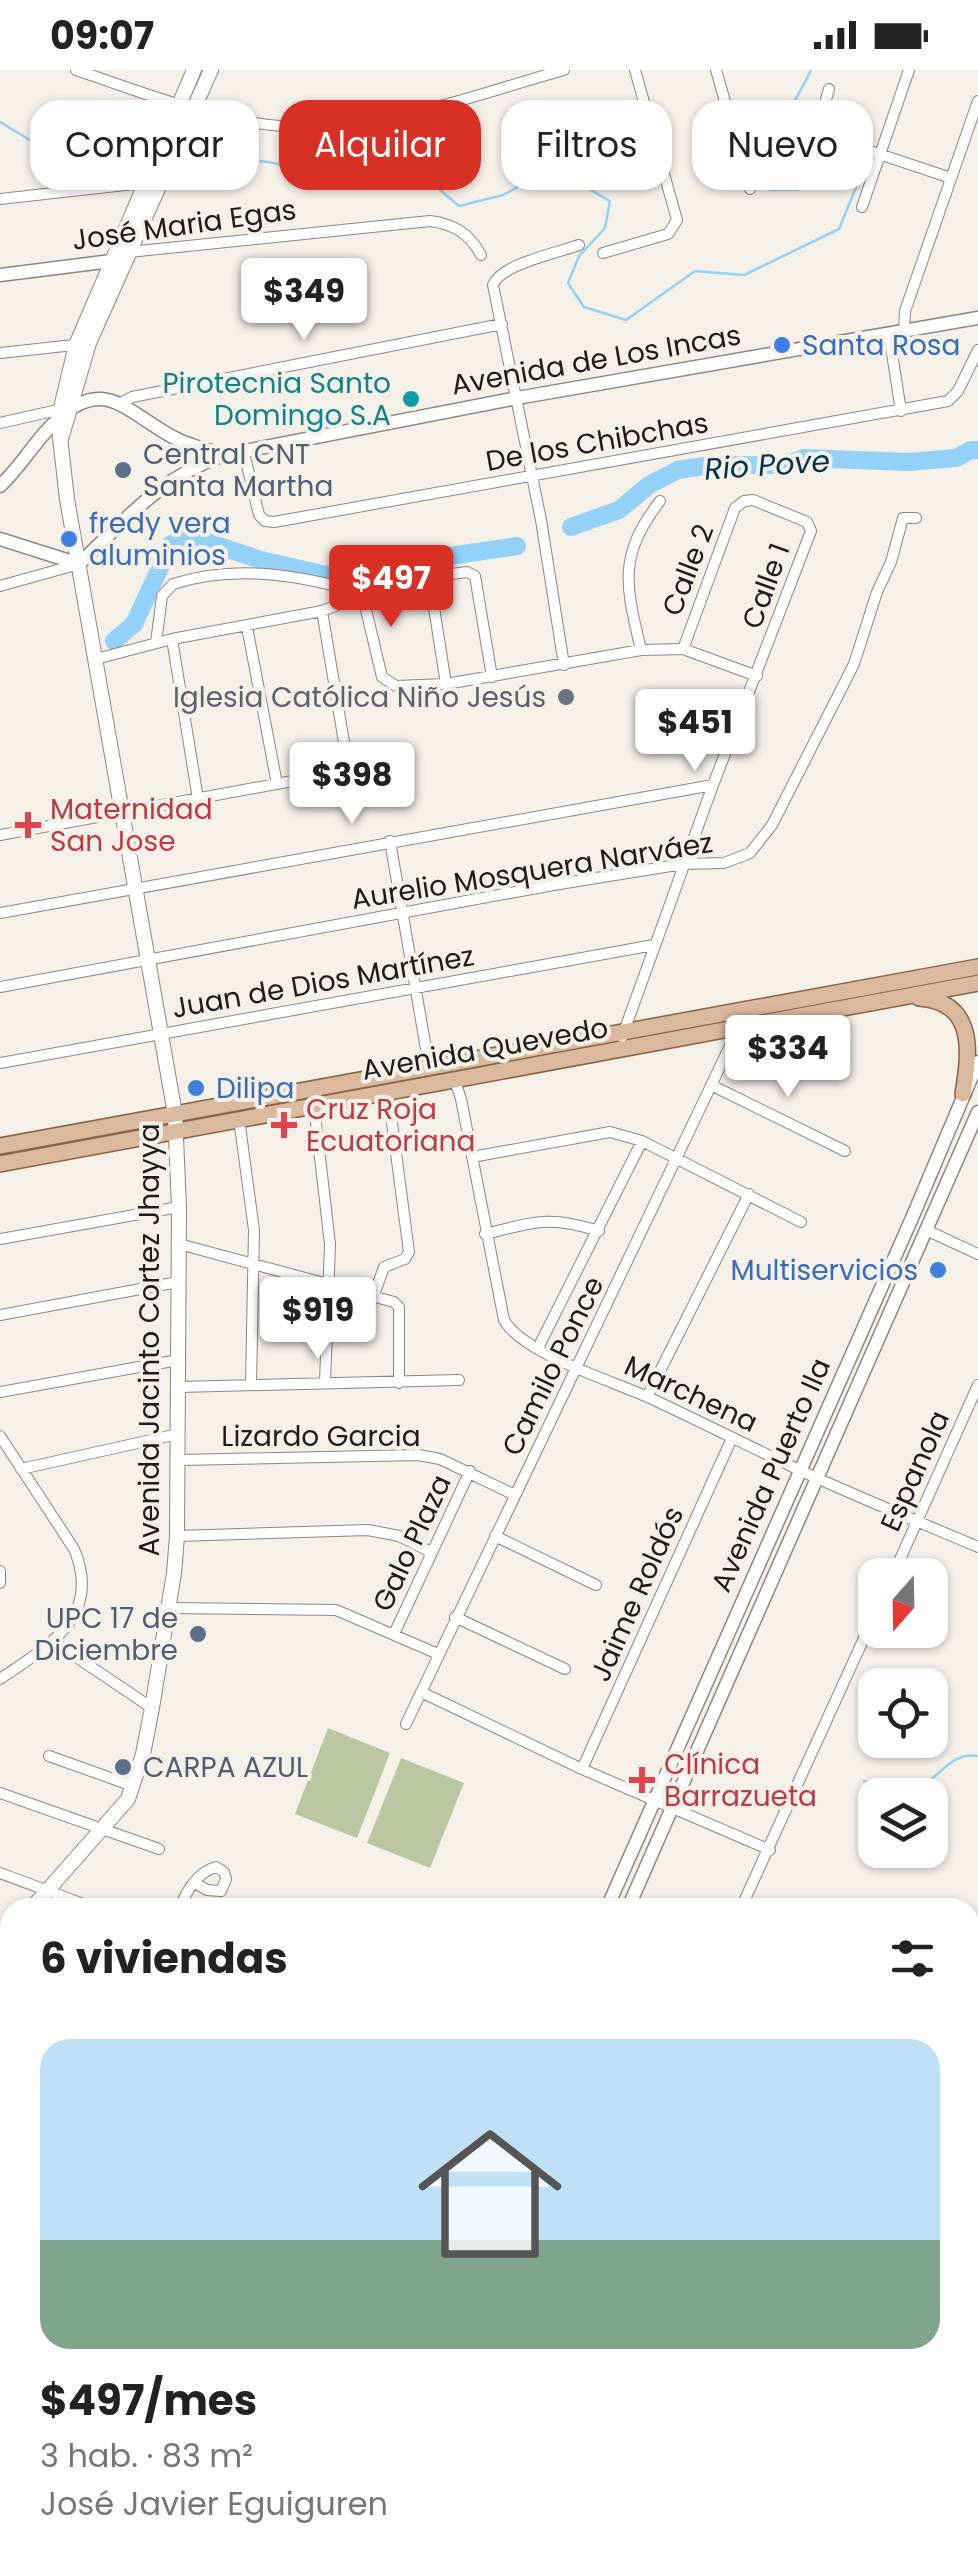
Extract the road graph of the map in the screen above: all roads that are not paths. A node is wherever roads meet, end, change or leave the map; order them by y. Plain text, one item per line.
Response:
1 (76, 70) edge
2 (194, 70) edge
3 (211, 70) edge
4 (564, 70) edge
5 (635, 70) edge
6 (716, 70) edge
7 (909, 70) edge
8 (828, 89) dead end
9 (168, 100) edge
10 (187, 100) edge
11 (190, 100) edge
12 (725, 100) edge
13 (978, 101) edge
14 (259, 123) edge
15 (880, 154) junction
16 (952, 178) junction
17 (81, 190) edge
18 (141, 190) edge
19 (153, 190) edge
20 (0, 199) edge
21 (862, 207) dead end
22 (579, 245) dead end
23 (128, 252) junction
24 (603, 252) dead end
25 (481, 255) dead end
26 (111, 260) junction
27 (0, 274) edge
28 (978, 318) edge
29 (502, 324) junction
30 (904, 331) junction
31 (889, 334) junction
32 (82, 344) junction
33 (978, 350) edge
34 (0, 353) edge
35 (518, 398) junction
36 (121, 403) junction
37 (65, 412) junction
38 (901, 412) junction
39 (0, 423) edge
40 (244, 453) junction
41 (224, 455) junction
42 (532, 476) junction
43 (0, 486) edge
44 (660, 501) dead end
45 (736, 508) joint
46 (916, 518) dead end
47 (0, 539) edge
48 (79, 564) junction
49 (429, 576) junction
50 (0, 586) edge
51 (362, 593) junction
52 (322, 611) junction
53 (247, 628) junction
54 (172, 639) junction
55 (156, 643) junction
56 (682, 649) junction
57 (641, 650) junction
58 (94, 655) junction
59 (564, 665) junction
60 (757, 676) junction
61 (492, 677) junction
62 (446, 684) junction
63 (277, 784) junction
64 (712, 785) junction
65 (198, 799) junction
66 (124, 812) junction
67 (0, 835) edge
68 (390, 841) junction
69 (683, 864) junction
70 (135, 888) junction
71 (0, 913) edge
72 (400, 916) junction
73 (654, 946) junction
74 (148, 958) junction
75 (978, 967) edge
76 (978, 983) edge
77 (0, 987) edge
78 (415, 988) junction
79 (905, 998) junction
80 (739, 1027) junction
81 (621, 1032) junction
82 (162, 1034) junction
83 (624, 1050) junction
84 (978, 1062) edge
85 (0, 1064) edge
86 (429, 1066) junction
87 (455, 1082) junction
88 (713, 1086) junction
89 (388, 1092) junction
90 (963, 1094) junction
91 (314, 1106) junction
92 (978, 1112) edge
93 (174, 1114) junction
94 (238, 1119) junction
95 (176, 1131) junction
96 (642, 1141) junction
97 (0, 1146) edge
98 (845, 1151) dead end
99 (472, 1157) junction
100 (678, 1159) junction
101 (0, 1164) edge
102 (749, 1194) junction
103 (179, 1207) junction
104 (801, 1222) dead end
105 (926, 1230) junction
106 (599, 1231) junction
107 (485, 1234) junction
108 (0, 1239) edge
109 (178, 1244) junction
110 (978, 1254) edge
111 (252, 1262) junction
112 (178, 1282) junction
113 (329, 1282) junction
114 (374, 1295) junction
115 (0, 1315) edge
116 (538, 1348) junction
117 (178, 1360) junction
118 (578, 1368) junction
119 (459, 1380) dead end
120 (325, 1382) junction
121 (399, 1383) junction
122 (250, 1385) junction
123 (978, 1385) edge
124 (179, 1387) junction
125 (0, 1392) edge
126 (648, 1397) junction
127 (178, 1434) junction
128 (0, 1436) edge
129 (732, 1438) junction
130 (178, 1460) junction
131 (21, 1469) junction
132 (470, 1471) junction
133 (801, 1471) junction
134 (818, 1477) junction
135 (515, 1495) junction
136 (917, 1520) junction
137 (177, 1536) junction
138 (496, 1536) junction
139 (978, 1547) edge
140 (430, 1552) junction
141 (900, 1558) edge
142 (0, 1571) edge
143 (0, 1583) edge
144 (596, 1585) dead end
145 (169, 1608) junction
146 (456, 1617) junction
147 (394, 1634) junction
148 (54, 1642) junction
149 (860, 1648) edge
150 (438, 1654) junction
151 (565, 1670) dead end
152 (0, 1680) edge
153 (420, 1692) junction
154 (152, 1708) junction
155 (406, 1724) dead end
156 (49, 1756) dead end
157 (582, 1768) junction
158 (134, 1786) junction
159 (0, 1794) edge
160 (656, 1800) junction
161 (671, 1807) junction
162 (102, 1831) junction
163 (158, 1849) dead end
164 (770, 1850) junction
165 (0, 1874) edge
166 (195, 1883) dead end
167 (48, 1890) junction
168 (41, 1898) edge
169 (68, 1898) edge
170 (184, 1898) edge
171 (612, 1898) edge
172 (632, 1898) edge
173 (745, 1898) edge

1 - 9 street
2 - 10 main road, Avenida Jacinto Cortez Jhayya
3 - 11 main road, Avenida Jacinto Cortez Jhayya
4 - 14 street
5 - 24 street
6 - 12 street
7 - 15 street
8 - 15 street
13 - 16 street
15 - 16 street
15 - 21 street
16 - 30 street
17 - 20 street
18 - 26 main road, Avenida Jacinto Cortez Jhayya
19 - 23 main road, Avenida Jacinto Cortez Jhayya
22 - 29 street
23 - 25 street, José Maria Egas
23 - 26 street, José Maria Egas
23 - 32 main road, Avenida Jacinto Cortez Jhayya
26 - 27 street, José Maria Egas
26 - 32 main road, Avenida Jacinto Cortez Jhayya
28 - 30 street, Avenida de Los Incas
29 - 35 street
29 - 36 street
30 - 31 street, Avenida de Los Incas
31 - 35 street, Avenida de Los Incas
31 - 38 street
32 - 34 street
32 - 37 main road, Avenida Jacinto Cortez Jhayya
33 - 38 street, De los Chibchas
35 - 40 street, Avenida de Los Incas
35 - 42 street
36 - 37 street
36 - 41 street, Avenida de Los Incas
37 - 39 street
37 - 43 street
37 - 48 main road, Avenida Jacinto Cortez Jhayya
38 - 42 street, De los Chibchas
40 - 41 street, Avenida de Los Incas
40 - 42 street, De los Chibchas
41 - 48 street, Avenida de Los Incas
42 - 59 street
44 - 57 street
45 - 56 street, Calle 2
45 - 60 street, Calle 1
46 - 69 street, Aurelio Mosquera Narváez
47 - 48 street
48 - 50 street
48 - 58 main road, Avenida Jacinto Cortez Jhayya
49 - 51 street
49 - 61 street
49 - 62 street
51 - 52 street
51 - 55 street
51 - 62 street
52 - 53 street
52 - 63 street
53 - 54 street
53 - 63 street
54 - 55 street
54 - 65 street
55 - 58 street
56 - 57 street
56 - 60 street
57 - 59 street
58 - 66 main road, Avenida Jacinto Cortez Jhayya
59 - 61 street
60 - 64 street, Calle 1
61 - 62 street
63 - 65 street
64 - 68 street
64 - 69 street, Calle 1
65 - 66 street
66 - 67 street
66 - 70 main road, Avenida Jacinto Cortez Jhayya
68 - 70 street
68 - 72 street
69 - 72 street, Aurelio Mosquera Narváez
69 - 73 street, Calle 1
70 - 71 street
70 - 74 main road, Avenida Jacinto Cortez Jhayya
72 - 74 street, Aurelio Mosquera Narváez
72 - 78 street
73 - 78 street, Juan de Dios Martínez
73 - 81 street, Calle 1
74 - 77 street, Aurelio Mosquera Narváez
74 - 82 main road, Avenida Jacinto Cortez Jhayya
75 - 81 main road, Avenida Quevedo
76 - 79 main road, Avenida Quevedo
78 - 82 street, Juan de Dios Martínez
78 - 86 street
79 - 80 main road, Avenida Quevedo
79 - 90 main road
80 - 83 main road, Avenida Quevedo
80 - 88 street, Camilo Ponce
81 - 83 street
81 - 86 main road, Avenida Quevedo
82 - 85 street, Juan de Dios Martínez
82 - 93 main road, Avenida Jacinto Cortez Jhayya
83 - 87 main road, Avenida Quevedo
84 - 90 street, Avenida Puerto Ila
86 - 93 main road, Avenida Quevedo
87 - 89 main road, Avenida Quevedo
87 - 99 street
88 - 98 street
88 - 100 street, Camilo Ponce
89 - 91 main road, Avenida Quevedo
89 - 114 street
90 - 133 street, Avenida Puerto Ila
91 - 94 main road, Avenida Quevedo
91 - 113 street
92 - 105 street, Avenida Puerto Ila
93 - 95 main road, Avenida Jacinto Cortez Jhayya
93 - 97 main road, Avenida Quevedo
94 - 95 main road, Avenida Quevedo
94 - 111 street
95 - 101 main road, Avenida Quevedo
95 - 103 main road, Avenida Jacinto Cortez Jhayya
96 - 99 street
96 - 100 street
96 - 106 street
99 - 107 street
100 - 102 street
100 - 118 street, Camilo Ponce
102 - 104 street
102 - 126 street
103 - 108 street
103 - 109 main road, Avenida Jacinto Cortez Jhayya
105 - 110 street
105 - 134 street, Avenida Puerto Ila
106 - 107 street
106 - 116 street
107 - 116 street, Marchena
109 - 111 street
109 - 112 main road, Avenida Jacinto Cortez Jhayya
111 - 113 street
111 - 122 street
112 - 115 street
112 - 117 main road, Avenida Jacinto Cortez Jhayya
113 - 114 street
113 - 120 street
114 - 121 street
116 - 118 street, Marchena
117 - 124 main road, Avenida Jacinto Cortez Jhayya
117 - 125 street
118 - 126 street, Marchena
118 - 135 street, Camilo Ponce
119 - 121 street
120 - 121 street
120 - 122 street
122 - 124 street
123 - 136 street, Espanola
124 - 127 main road, Avenida Jacinto Cortez Jhayya
126 - 129 street, Marchena
127 - 130 main road, Avenida Jacinto Cortez Jhayya
127 - 131 street
128 - 131 street
129 - 133 street, Marchena
129 - 157 street, Jaime Roldós
130 - 132 street, Lizardo Garcia
130 - 137 main road, Avenida Jacinto Cortez Jhayya
131 - 148 street
132 - 135 street, Lizardo Garcia
132 - 140 street, Galo Plaza
133 - 134 street, Marchena
133 - 160 street, Avenida Puerto Ila
134 - 136 street, Marchena
134 - 161 street, Avenida Puerto Ila
135 - 138 street, Camilo Ponce
136 - 139 street, Marchena
136 - 141 street, Espanola
137 - 140 street
137 - 145 main road, Avenida Jacinto Cortez Jhayya
138 - 144 street
138 - 146 street, Camilo Ponce
140 - 147 street, Galo Plaza
142 - 143 street
145 - 147 street
145 - 154 main road, Avenida Jacinto Cortez Jhayya
146 - 150 street, Camilo Ponce
146 - 151 street
147 - 150 street
148 - 152 street
148 - 154 street
149 - 164 street
150 - 153 street, Camilo Ponce
153 - 155 street, Camilo Ponce
153 - 157 street
154 - 158 main road, Avenida Jacinto Cortez Jhayya
156 - 158 street
157 - 160 street
158 - 162 main road, Avenida Jacinto Cortez Jhayya
159 - 162 street
160 - 161 street
160 - 171 street, Avenida Puerto Ila
161 - 164 street
161 - 172 street, Avenida Puerto Ila
162 - 163 street
162 - 167 main road, Avenida Jacinto Cortez Jhayya
164 - 173 street
165 - 167 street
166 - 170 street
167 - 168 main road, Avenida Jacinto Cortez Jhayya
167 - 169 street

